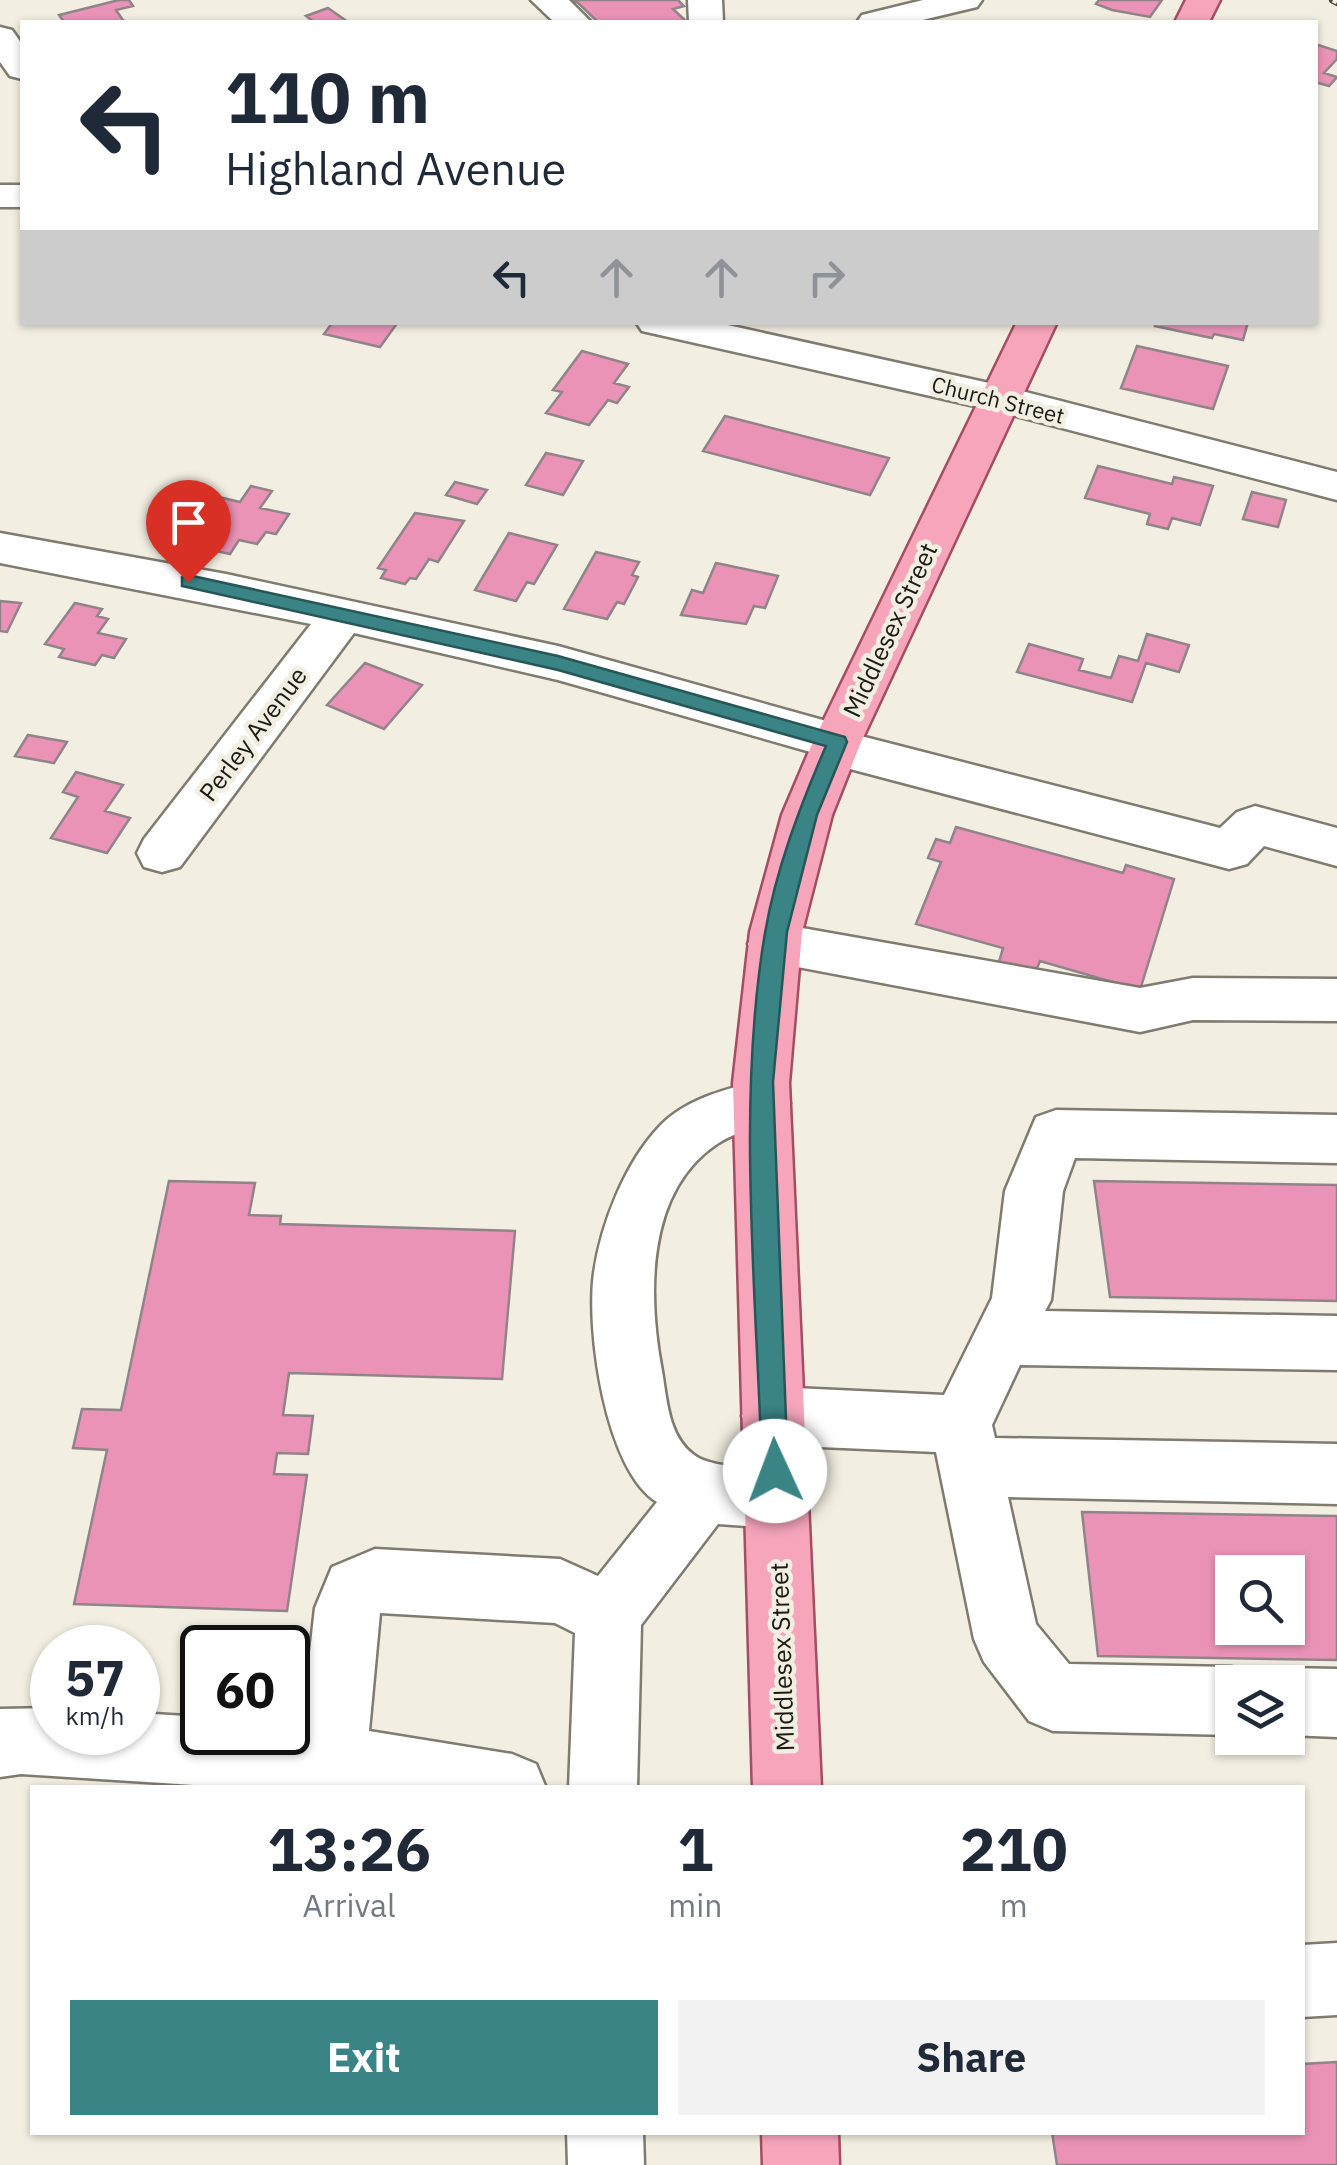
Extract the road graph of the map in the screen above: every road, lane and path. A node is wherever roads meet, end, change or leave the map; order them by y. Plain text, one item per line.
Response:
1 (548, 0) edge
2 (960, 0) edge
3 (572, 20) edge
4 (882, 20) edge
5 (0, 37) edge
6 (20, 67) edge
7 (670, 325) edge
8 (1035, 325) edge
9 (998, 398) junction
10 (1337, 486) edge
11 (0, 548) edge
12 (343, 615) junction
13 (836, 745) junction
14 (1337, 847) edge
15 (162, 852) dead end
16 (774, 944) junction
17 (1334, 987) edge
18 (762, 1102) junction
19 (1337, 1139) edge
20 (1002, 1338) junction
21 (1337, 1343) edge
22 (773, 1416) junction
23 (966, 1445) junction
24 (1337, 1474) edge
25 (703, 1493) junction
26 (776, 1498) junction
27 (608, 1616) junction
28 (1215, 1701) edge
29 (1305, 1702) edge
30 (1337, 1703) edge
31 (0, 1743) edge
32 (332, 1758) junction
33 (494, 1785) edge
34 (603, 1785) edge
35 (787, 1785) edge
36 (1337, 1979) edge
37 (1305, 1981) edge
38 (606, 2135) edge
39 (800, 2135) edge
40 (606, 2165) edge
41 (802, 2165) edge

1 - 3 street
2 - 4 street
5 - 6 street
7 - 9 street, Church Street
8 - 9 main road, Middlesex Street
9 - 10 street, Church Street
9 - 13 main road, Middlesex Street
11 - 12 street
12 - 13 street
12 - 15 street, Perley Avenue
13 - 14 street
13 - 16 main road, Middlesex Street
16 - 17 street
16 - 18 main road, Middlesex Street
18 - 22 main road, Middlesex Street
18 - 25 street
19 - 20 street
20 - 21 street
20 - 23 street
22 - 23 street
22 - 26 main road, Middlesex Street
23 - 24 street
23 - 28 street
25 - 26 street
25 - 27 street
26 - 35 main road, Middlesex Street
27 - 32 street
27 - 34 street
29 - 30 street
31 - 32 street
32 - 33 street
36 - 37 street
38 - 40 street
39 - 41 main road

